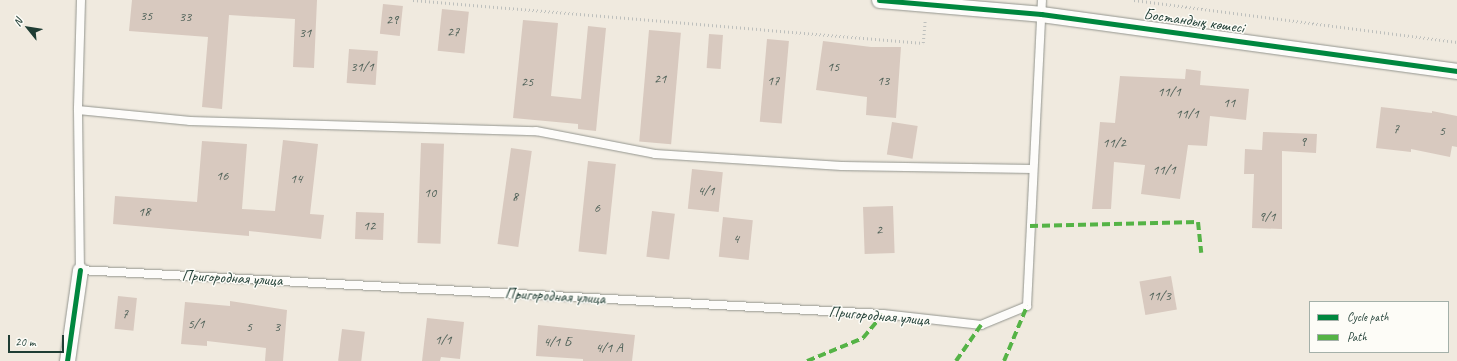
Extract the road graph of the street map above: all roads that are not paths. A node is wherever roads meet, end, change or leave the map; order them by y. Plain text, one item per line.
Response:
1 (81, 0) edge
2 (879, 0) edge
3 (1042, 7) edge
4 (1457, 71) edge
5 (78, 110) junction
6 (1033, 169) junction
7 (80, 270) junction
8 (67, 361) edge

1 - 5 lane
2 - 3 street, Бостандық көшесі
3 - 4 street, Бостандық көшесі
3 - 6 lane
5 - 6 lane
5 - 7 lane
6 - 7 lane, Пригородная улица
7 - 8 street

